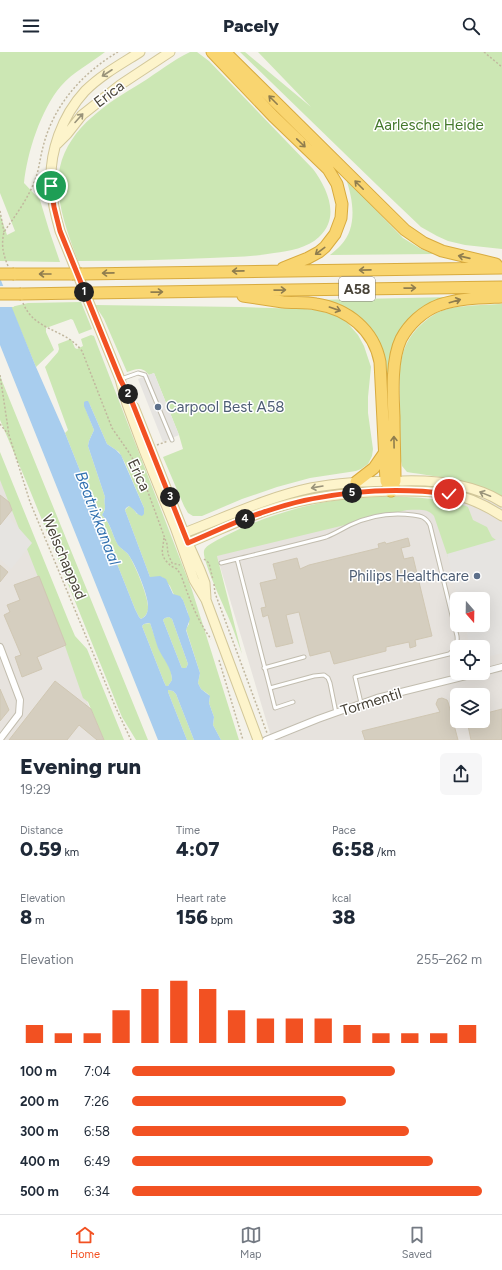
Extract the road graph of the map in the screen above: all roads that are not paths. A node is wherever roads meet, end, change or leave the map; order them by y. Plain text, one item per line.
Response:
1 (140, 52) edge
2 (170, 52) edge
3 (212, 52) edge
4 (225, 52) edge
5 (57, 144) junction
6 (502, 267) edge
7 (277, 271) junction
8 (10, 272) edge
9 (502, 287) edge
10 (213, 291) junction
11 (0, 294) edge
12 (502, 297) edge
13 (120, 379) junction
14 (172, 440) dead end
15 (385, 452) junction
16 (356, 482) junction
17 (391, 484) junction
18 (502, 502) edge
19 (502, 516) edge
20 (184, 539) junction
21 (237, 559) junction
22 (221, 563) dead end
23 (0, 647) edge
24 (304, 657) dead end
25 (502, 667) edge
26 (264, 668) junction
27 (490, 670) edge
28 (450, 680) edge
29 (270, 688) junction
30 (293, 702) dead end
31 (361, 704) junction
32 (336, 712) junction
33 (0, 739) edge
34 (258, 740) edge
35 (268, 740) edge

1 -> 5 main road, Erica
5 -> 2 main road, Erica
3 -> 7 highway, A58
6 -> 4 highway, A58
5 - 13 main road, Erica
6 -> 7 highway, A58
7 -> 8 highway, A58
10 -> 9 highway, A58
11 -> 10 highway, A58, bridge
10 -> 15 highway, A58
17 -> 12 highway
13 - 14 lane
13 - 20 main road, Erica
15 - 16 highway
15 - 17 highway, A58
16 - 17 main road
16 -> 20 main road
18 -> 17 main road
17 - 19 main road
17 - 20 main road
20 - 34 main road, Erica
21 - 22 lane
21 - 26 lane
21 - 31 lane
23 - 33 street
24 - 26 lane
25 - 27 street
26 - 29 lane
28 - 31 street, Tormentil
29 - 30 lane
29 - 32 lane
31 - 32 street, Tormentil
32 - 35 street, Tormentil

